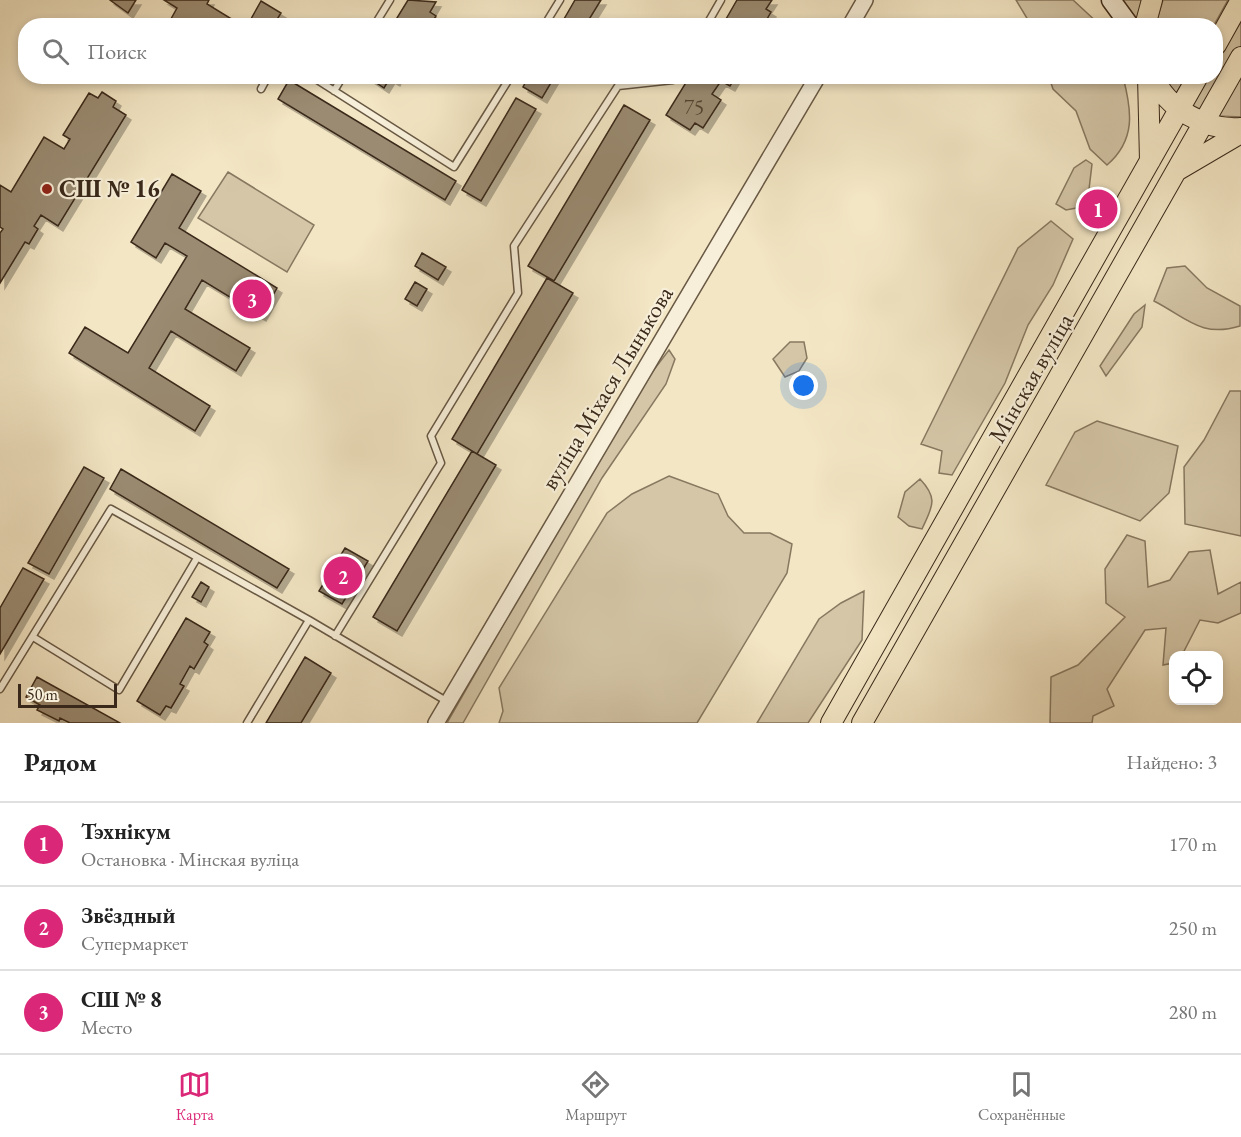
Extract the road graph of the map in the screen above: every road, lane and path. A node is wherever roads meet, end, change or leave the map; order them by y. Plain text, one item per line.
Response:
1 (390, 0) edge
2 (560, 0) edge
3 (721, 0) edge
4 (865, 0) edge
5 (1112, 0) edge
6 (1152, 0) edge
7 (1241, 0) edge
8 (379, 18) edge
9 (549, 18) edge
10 (711, 18) edge
11 (855, 18) edge
12 (1124, 18) edge
13 (1146, 18) edge
14 (1223, 31) edge
15 (1241, 57) edge
16 (264, 84) edge
17 (323, 84) edge
18 (338, 84) edge
19 (506, 84) edge
20 (636, 84) edge
21 (814, 84) edge
22 (1148, 84) edge
23 (1158, 84) edge
24 (1193, 84) edge
25 (261, 89) dead end
26 (334, 91) junction
27 (1179, 109) junction
28 (1204, 123) junction
29 (1241, 128) edge
30 (1241, 133) edge
31 (1150, 161) junction
32 (1176, 172) junction
33 (197, 558) junction
34 (309, 620) junction
35 (335, 636) junction
36 (33, 637) junction
37 (0, 689) edge
38 (448, 703) junction
39 (247, 723) edge
40 (436, 723) edge
41 (831, 723) edge
42 (862, 723) edge

1 - 8 lane
2 - 9 lane
3 - 10 lane
4 - 11 street
5 - 12 main road
6 - 13 main road
7 - 14 main road
15 - 28 main road, Мінская вуліца
16 - 25 lane
17 - 26 lane
18 - 26 lane
19 - 26 lane
20 - 35 lane
21 - 38 street, вуліца Міхася Лынькова
22 - 31 main road
23 - 27 main road
24 - 27 main road, Мінская вуліца
27 - 28 main road
27 - 31 main road, Мінская вуліца
28 - 29 main road
28 - 32 main road, Мінская вуліца
30 - 32 main road
31 - 41 main road, Мінская вуліца
32 - 42 main road, Мінская вуліца
33 - 34 lane
33 - 36 lane
33 - 36 lane
34 - 35 lane
34 - 39 lane
35 - 38 lane
36 - 37 lane
38 - 40 street, вуліца Міхася Лынькова

